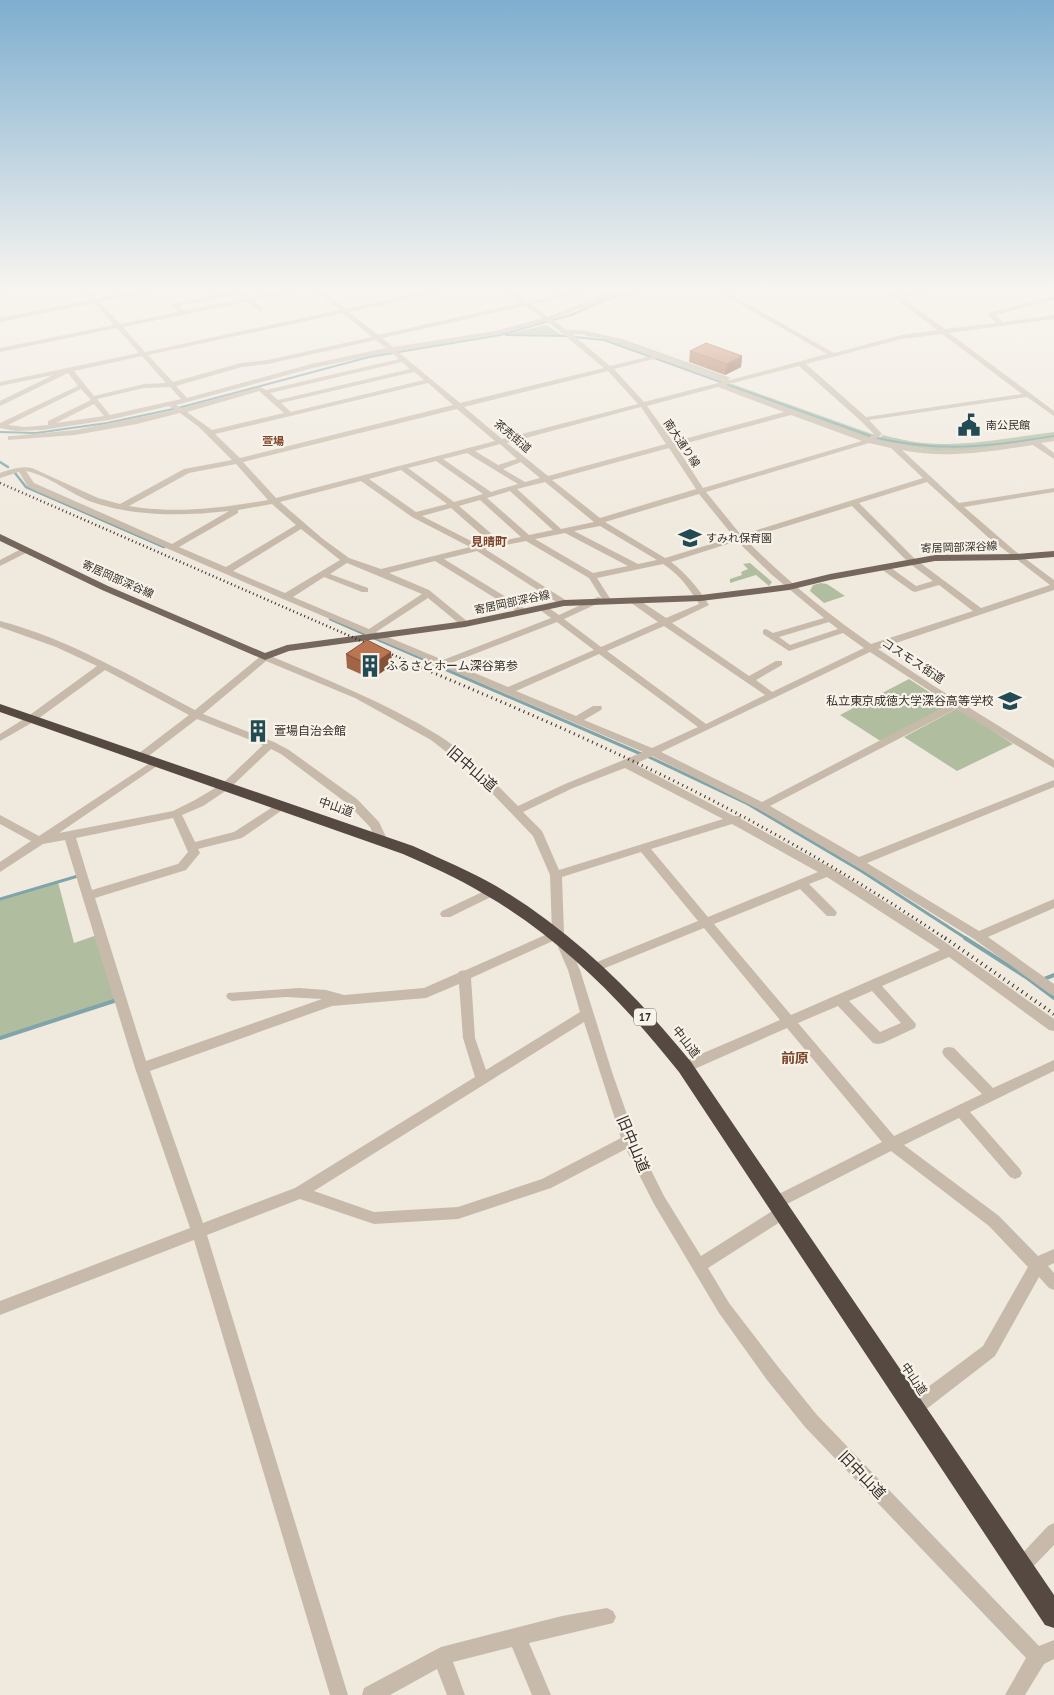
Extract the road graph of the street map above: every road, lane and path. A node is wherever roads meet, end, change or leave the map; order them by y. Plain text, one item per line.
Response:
1 (91, 365) edge
2 (152, 365) edge
3 (241, 365) edge
4 (317, 365) edge
5 (381, 365) edge
6 (409, 365) edge
7 (607, 365) edge
8 (623, 365) edge
9 (684, 365) edge
10 (796, 365) edge
11 (801, 365) edge
12 (988, 365) edge
13 (611, 368) junction
14 (69, 370) junction
15 (415, 370) junction
16 (428, 381) junction
17 (729, 382) junction
18 (0, 384) edge
19 (718, 385) junction
20 (83, 386) junction
21 (172, 386) junction
22 (265, 392) junction
23 (1029, 395) junction
24 (94, 400) junction
25 (186, 401) junction
26 (277, 402) junction
27 (0, 404) edge
28 (642, 404) junction
29 (459, 406) junction
30 (177, 408) junction
31 (792, 412) junction
32 (289, 414) junction
33 (1054, 414) edge
34 (109, 418) junction
35 (864, 419) junction
36 (0, 425) edge
37 (41, 428) junction
38 (210, 433) junction
39 (11, 438) dead end
40 (873, 438) junction
41 (1054, 439) edge
42 (502, 441) junction
43 (1034, 442) junction
44 (671, 445) junction
45 (895, 448) junction
46 (468, 450) junction
47 (1054, 457) edge
48 (436, 458) junction
49 (524, 459) junction
50 (238, 461) junction
51 (401, 468) junction
52 (497, 468) junction
53 (20, 469) junction
54 (2, 473) edge
55 (363, 478) junction
56 (548, 479) junction
57 (929, 480) junction
58 (524, 485) junction
59 (511, 488) junction
60 (700, 490) junction
61 (1054, 490) edge
62 (485, 495) junction
63 (274, 501) junction
64 (854, 503) junction
65 (452, 504) junction
66 (956, 506) junction
67 (120, 507) junction
68 (239, 508) junction
69 (416, 515) junction
70 (600, 522) junction
71 (302, 525) junction
72 (563, 531) junction
73 (0, 537) edge
74 (526, 538) junction
75 (738, 538) junction
76 (498, 544) junction
77 (172, 548) junction
78 (478, 548) junction
79 (25, 550) junction
80 (1054, 554) edge
81 (436, 558) junction
82 (1016, 558) junction
83 (346, 560) junction
84 (665, 561) junction
85 (912, 561) junction
86 (0, 563) edge
87 (635, 566) junction
88 (884, 567) junction
89 (226, 571) junction
90 (380, 572) junction
91 (323, 574) junction
92 (592, 576) junction
93 (940, 582) junction
94 (1053, 583) edge
95 (789, 587) junction
96 (365, 590) dead end
97 (428, 594) junction
98 (286, 597) junction
99 (701, 598) junction
100 (602, 600) junction
101 (633, 600) junction
102 (564, 603) junction
103 (543, 608) junction
104 (979, 611) junction
105 (524, 612) junction
106 (558, 619) junction
107 (830, 619) junction
108 (667, 622) junction
109 (465, 624) junction
110 (1, 626) edge
111 (844, 630) junction
112 (373, 633) junction
113 (870, 648) junction
114 (601, 651) junction
115 (265, 656) junction
116 (443, 663) junction
117 (779, 663) dead end
118 (104, 666) junction
119 (749, 680) junction
120 (508, 691) junction
121 (772, 696) junction
122 (958, 704) junction
123 (0, 708) edge
124 (597, 708) dead end
125 (196, 715) junction
126 (30, 719) junction
127 (576, 720) junction
128 (705, 728) junction
129 (0, 738) edge
130 (270, 744) junction
131 (652, 752) junction
132 (149, 759) junction
133 (626, 764) junction
134 (1054, 764) edge
135 (1054, 783) edge
136 (226, 786) junction
137 (284, 806) junction
138 (762, 806) junction
139 (518, 811) junction
140 (176, 814) junction
141 (0, 819) edge
142 (736, 820) junction
143 (69, 834) junction
144 (381, 839) junction
145 (39, 841) junction
146 (192, 847) junction
147 (644, 848) junction
148 (858, 862) junction
149 (0, 868) edge
150 (829, 872) junction
151 (556, 875) junction
152 (801, 883) junction
153 (493, 891) junction
154 (88, 896) junction
155 (1054, 903) edge
156 (831, 913) dead end
157 (446, 914) dead end
158 (706, 921) junction
159 (558, 934) junction
160 (978, 936) junction
161 (950, 951) junction
162 (596, 967) junction
163 (464, 974) junction
164 (873, 984) junction
165 (1054, 991) edge
166 (232, 996) dead end
167 (840, 999) junction
168 (343, 1000) junction
169 (588, 1014) junction
170 (790, 1020) junction
171 (1054, 1026) edge
172 (948, 1052) dead end
173 (1054, 1065) edge
174 (685, 1067) junction
175 (142, 1068) junction
176 (482, 1078) junction
177 (992, 1096) junction
178 (961, 1110) junction
179 (630, 1140) junction
180 (892, 1144) junction
181 (1015, 1173) dead end
182 (300, 1192) junction
183 (780, 1207) junction
184 (199, 1232) junction
185 (1054, 1256) edge
186 (1038, 1264) junction
187 (698, 1266) junction
188 (1054, 1283) edge
189 (0, 1308) edge
190 (914, 1408) junction
191 (1054, 1532) edge
192 (1021, 1567) junction
193 (1054, 1616) edge
194 (607, 1618) dead end
195 (517, 1637) junction
196 (1054, 1649) edge
197 (441, 1656) junction
198 (1037, 1657) junction
199 (339, 1695) edge
200 (371, 1695) edge
201 (456, 1695) edge
202 (542, 1695) edge
203 (1014, 1695) edge

1 - 14 street
2 - 21 street
3 - 21 street
4 - 25 street
5 - 22 street
6 - 15 street, 茶売街道
7 - 13 street, 南大通り線
8 - 13 street
9 - 17 street
10 - 17 street
11 - 35 street
12 - 23 street
13 - 28 street, 南大通り線
13 - 29 street
14 - 18 street
14 - 20 street
14 - 27 street
15 - 16 street, 茶売街道
15 - 26 street
16 - 29 street, 茶売街道
16 - 32 street
17 - 19 street
19 - 28 street
19 - 31 street
20 - 24 street
20 - 36 street
21 - 24 street
21 - 25 street
22 - 26 street
22 - 30 street
23 - 33 street
23 - 35 street
24 - 34 street
24 - 37 street
25 - 30 street
26 - 32 street
28 - 42 street
28 - 44 street, 南大通り線
29 - 42 street, 茶売街道
29 - 50 street
30 - 34 street
30 - 38 street
30 - 39 street
31 - 40 street
31 - 44 street
32 - 38 street
34 - 37 street
35 - 40 street
36 - 37 street
38 - 50 street
40 - 45 street
40 - 60 street
41 - 43 street
42 - 46 street
42 - 49 street, 茶売街道
43 - 45 street
43 - 47 street
44 - 56 street
44 - 60 street, 南大通り線
45 - 57 street
46 - 48 street
46 - 52 street
48 - 51 street
48 - 62 street
49 - 52 street
49 - 56 street, 茶売街道
50 - 63 street
50 - 67 street
51 - 55 street
51 - 65 street
52 - 58 street
53 - 54 street
53 - 67 street
53 - 77 street
55 - 63 street
55 - 69 street
56 - 58 street
56 - 70 street, 茶売街道
57 - 64 street
57 - 66 street
58 - 59 street
59 - 62 street
59 - 72 street
60 - 70 street
60 - 75 street, 南大通り線
61 - 66 street
62 - 65 street
62 - 74 street
63 - 68 street
63 - 71 street
64 - 75 street
64 - 85 street
65 - 69 street
65 - 76 street
66 - 82 street
67 - 68 street
68 - 77 street
69 - 78 street
70 - 72 street
70 - 84 street, 茶売街道
71 - 83 street
71 - 89 street
72 - 74 street
72 - 87 street
73 - 79 main road, 寄居岡部深谷線
74 - 76 street
74 - 92 street
75 - 84 street
75 - 95 street, 南大通り線
76 - 78 street
77 - 89 street
78 - 81 street
78 - 102 street
79 - 86 street
79 - 115 main road, 寄居岡部深谷線
80 - 82 main road, 寄居岡部深谷線
81 - 90 street
81 - 105 street
82 - 85 main road, 寄居岡部深谷線
82 - 94 street
83 - 90 street
83 - 91 street
84 - 87 street
84 - 99 street, 茶売街道
85 - 88 main road, 寄居岡部深谷線
85 - 93 street
87 - 92 street
88 - 93 street
88 - 95 main road, 寄居岡部深谷線
89 - 98 street
90 - 97 street
91 - 96 street
91 - 98 street
92 - 100 street
93 - 104 street
94 - 104 street
95 - 99 main road, 寄居岡部深谷線
95 - 107 street, コスモス街道
97 - 109 street
97 - 112 street
98 - 112 street
99 - 101 main road, 寄居岡部深谷線
99 - 108 street
100 - 101 main road, 寄居岡部深谷線
100 - 102 main road, 寄居岡部深谷線
100 - 106 street
101 - 108 street
102 - 103 main road, 寄居岡部深谷線
103 - 105 main road, 寄居岡部深谷線
103 - 106 street
104 - 113 street
105 - 109 main road, 寄居岡部深谷線
106 - 114 street
106 - 116 street
107 - 111 street, コスモス街道
107 - 111 street
108 - 114 street
108 - 119 street
109 - 112 main road, 寄居岡部深谷線
110 - 118 street
111 - 113 street, コスモス街道
112 - 115 main road, 寄居岡部深谷線
112 - 116 street
113 - 121 street
113 - 122 street, コスモス街道
114 - 120 street
114 - 128 street
115 - 125 street
115 - 139 street, 旧中山道
116 - 120 street
117 - 119 street
118 - 125 street
118 - 126 street
119 - 121 street
120 - 127 street
121 - 128 street
122 - 134 street, コスモス街道
122 - 138 street
123 - 126 highway, 中山道 / 17
124 - 127 street
125 - 130 street
125 - 132 street
126 - 129 street
126 - 132 highway, 中山道 / 17
127 - 131 street
128 - 131 street
130 - 136 street
130 - 144 street
131 - 133 street
131 - 138 street
132 - 136 highway, 中山道 / 17
132 - 145 street
133 - 139 street
133 - 142 street
135 - 148 street
136 - 137 highway, 中山道 / 17
136 - 140 street
137 - 144 highway, 中山道 / 17
137 - 146 street
138 - 148 street
139 - 151 street, 旧中山道
140 - 143 street
140 - 146 street
141 - 145 street
142 - 147 street
142 - 150 street
143 - 145 street
143 - 154 street
144 - 153 highway, 中山道 / 17
145 - 149 street
146 - 154 street
147 - 151 street
147 - 158 street
148 - 160 street
150 - 152 street
150 - 161 street
151 - 159 street, 旧中山道
152 - 156 street
152 - 158 street
153 - 157 street
153 - 159 highway, 中山道 / 17
154 - 175 street
155 - 160 street
158 - 162 street
158 - 170 street
159 - 162 highway, 中山道 / 17
159 - 163 street
159 - 169 street, 旧中山道
160 - 165 street
161 - 164 street
161 - 171 street
162 - 174 highway, 中山道 / 17
163 - 168 street
163 - 176 street
164 - 167 street
164 - 167 street
166 - 168 street
167 - 170 street
168 - 175 street
169 - 176 street
169 - 179 street, 旧中山道
170 - 174 street
170 - 180 street
172 - 177 street
173 - 177 street
174 - 183 highway, 中山道 / 17
175 - 184 street
176 - 182 street
177 - 178 street
178 - 180 street
178 - 181 street
179 - 182 street
179 - 187 street, 旧中山道
180 - 183 street
180 - 186 street
182 - 184 street
183 - 187 street
183 - 190 highway, 中山道 / 17
184 - 189 street
184 - 199 street
185 - 186 street
186 - 188 street
186 - 190 street
187 - 198 street, 旧中山道
190 - 192 highway, 中山道 / 17
191 - 192 street
192 - 193 highway, 中山道 / 17
194 - 195 street
195 - 197 street
195 - 202 street
196 - 198 street
197 - 200 street
197 - 201 street
198 - 203 street

